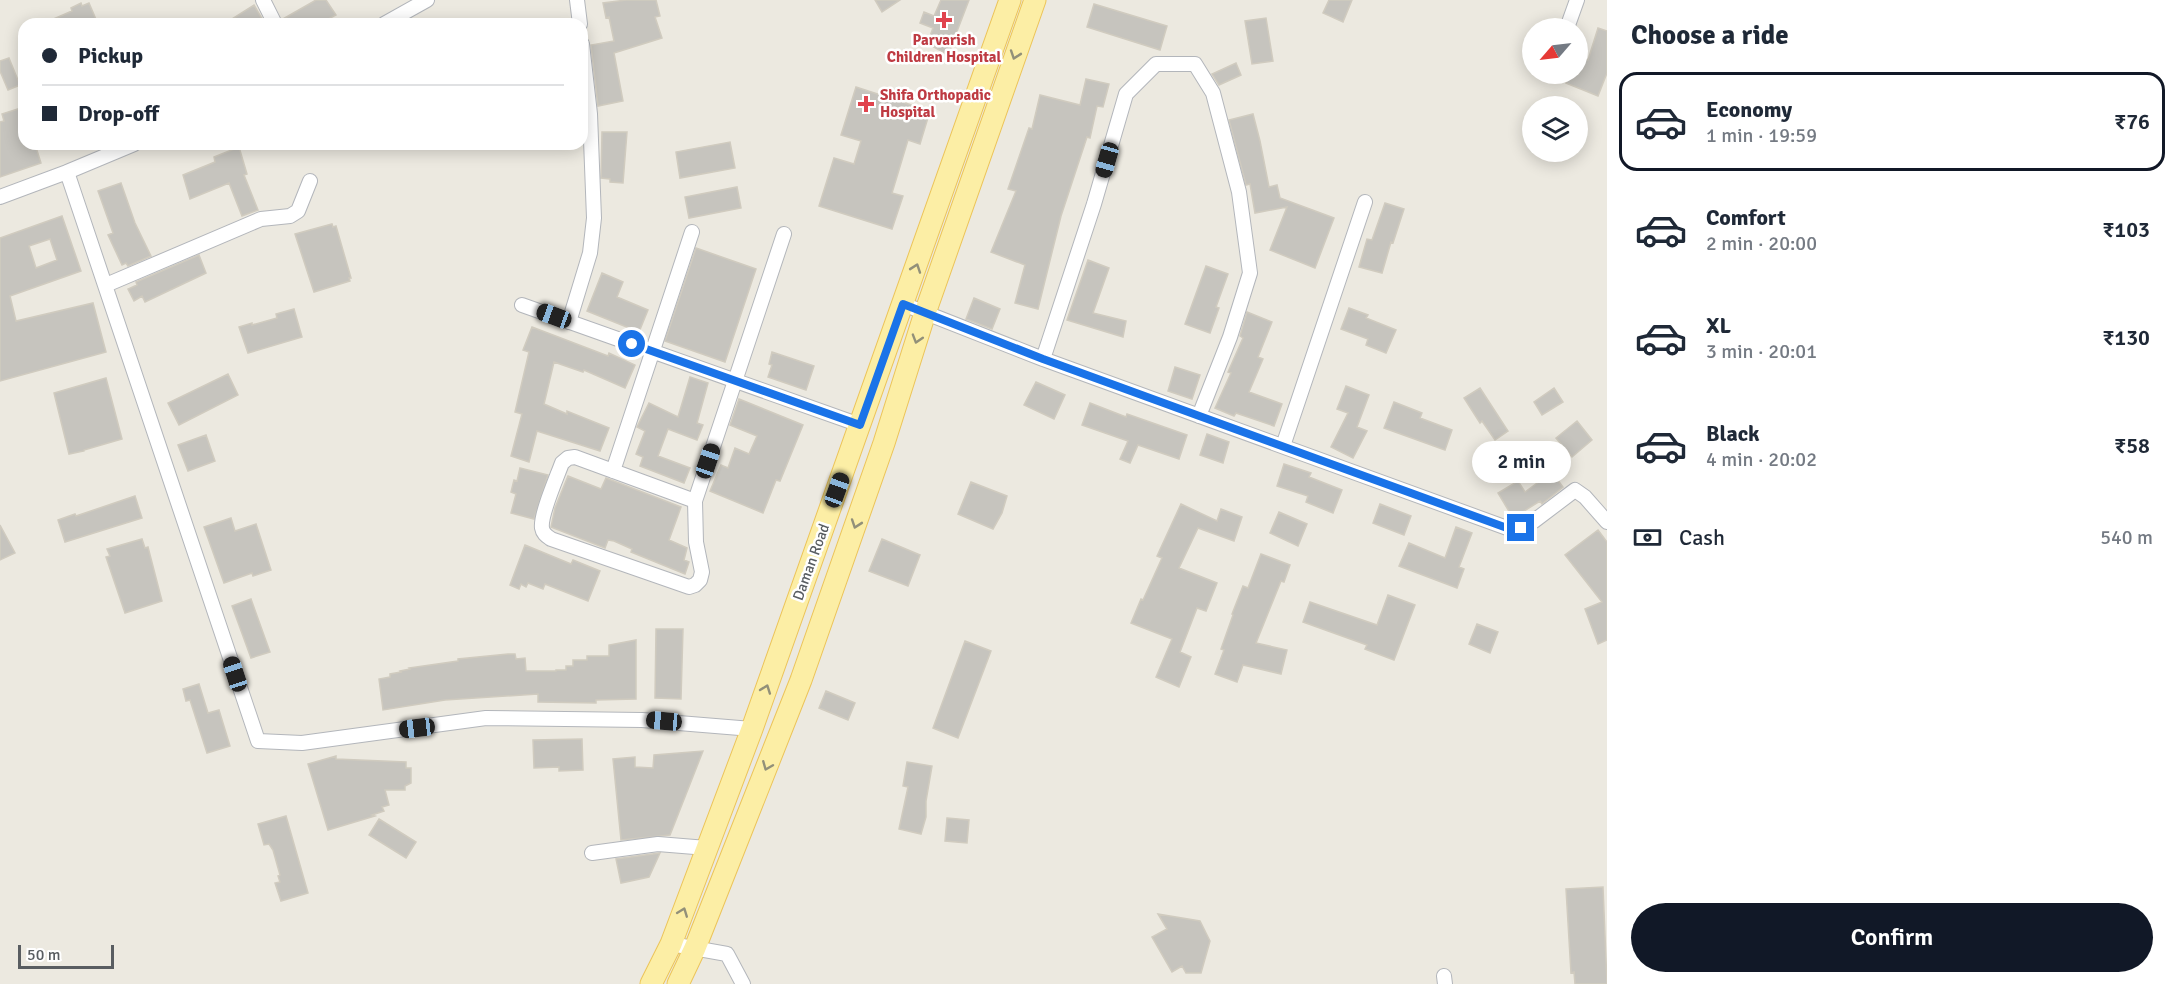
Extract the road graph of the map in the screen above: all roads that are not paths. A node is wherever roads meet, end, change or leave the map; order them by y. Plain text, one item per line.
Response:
1 (263, 0) edge
2 (427, 0) edge
3 (577, 0) edge
4 (1010, 0) edge
5 (1035, 0) edge
6 (1577, 0) edge
7 (272, 18) edge
8 (395, 18) edge
9 (579, 18) edge
10 (1571, 18) edge
11 (588, 96) edge
12 (120, 150) edge
13 (67, 172) junction
14 (310, 181) dead end
15 (0, 196) edge
16 (1365, 202) dead end
17 (692, 232) dead end
18 (784, 234) dead end
19 (106, 285) junction
20 (903, 304) junction
21 (522, 305) dead end
22 (925, 312) junction
23 (569, 322) junction
24 (653, 352) junction
25 (1043, 359) junction
26 (735, 381) junction
27 (1199, 416) junction
28 (860, 425) junction
29 (1282, 446) junction
30 (613, 471) junction
31 (695, 501) junction
32 (1607, 522) edge
33 (752, 729) junction
34 (707, 848) junction
35 (592, 853) dead end
36 (671, 944) junction
37 (695, 948) junction
38 (651, 984) edge
39 (678, 984) edge
40 (743, 984) edge

1 - 7 street
2 - 8 street
3 - 9 street
20 -> 4 main road, Daman Road
5 -> 22 main road
6 - 10 street
11 - 23 street
12 - 13 street
13 - 15 street
13 - 19 street
14 - 19 street
16 - 29 street
17 - 24 street
18 - 26 street
19 - 33 street
20 - 22 street
20 - 28 main road, Daman Road
21 - 23 street
22 - 25 street
22 -> 37 main road
23 - 24 street
24 - 26 street
24 - 30 street
25 - 27 street
25 - 27 street
26 - 28 street
26 - 31 street
27 - 29 street
33 -> 28 main road, Daman Road
29 - 32 street
30 - 31 street
30 - 31 street
33 - 34 main road, Daman Road
34 - 35 street
36 -> 34 main road, Daman Road
36 - 37 street
36 - 38 main road, Daman Road
37 - 39 main road
37 - 40 street

